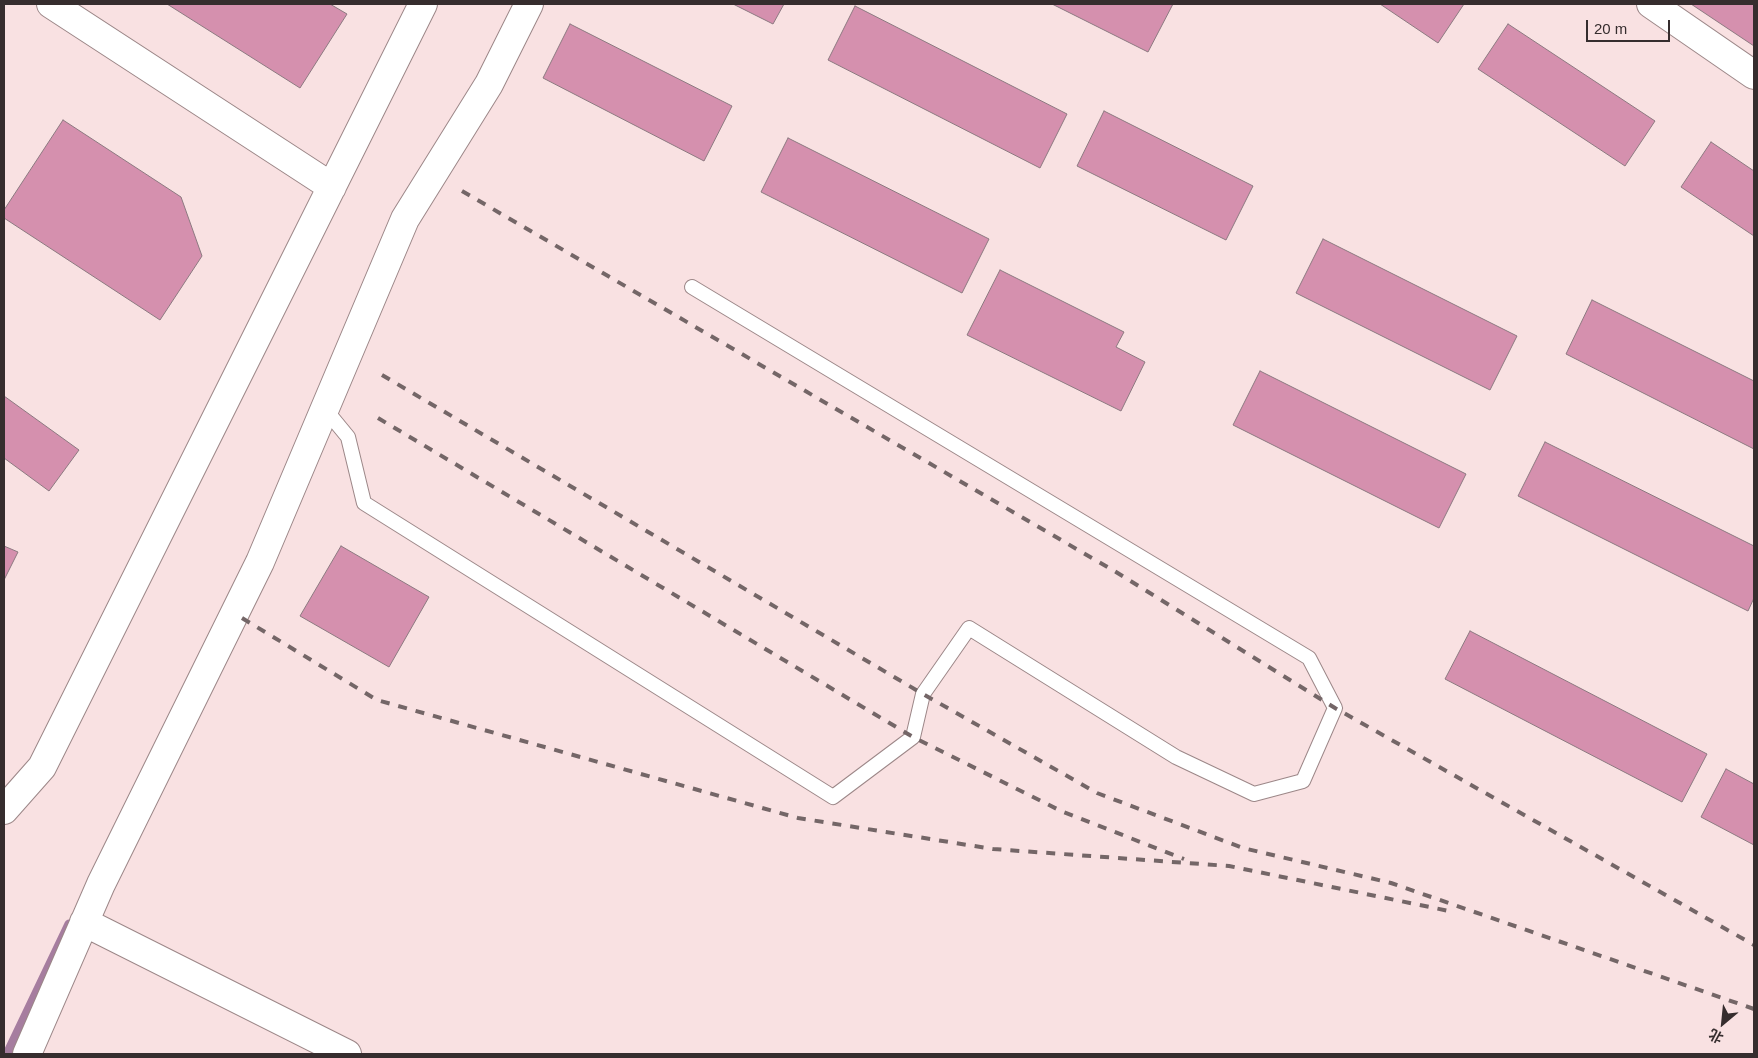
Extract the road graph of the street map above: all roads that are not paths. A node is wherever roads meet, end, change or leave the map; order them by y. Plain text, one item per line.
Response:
1 (51, 4) edge
2 (424, 4) edge
3 (529, 4) edge
4 (1651, 4) edge
5 (1754, 76) edge
6 (332, 187) junction
7 (692, 287) dead end
8 (325, 409) junction
9 (4, 810) edge
10 (84, 922) junction
11 (26, 1054) edge
12 (347, 1054) edge

1 - 6 street
2 - 6 street
3 - 8 street
4 - 5 street
6 - 9 street
7 - 8 lane
8 - 10 street
10 - 11 street
10 - 12 street

